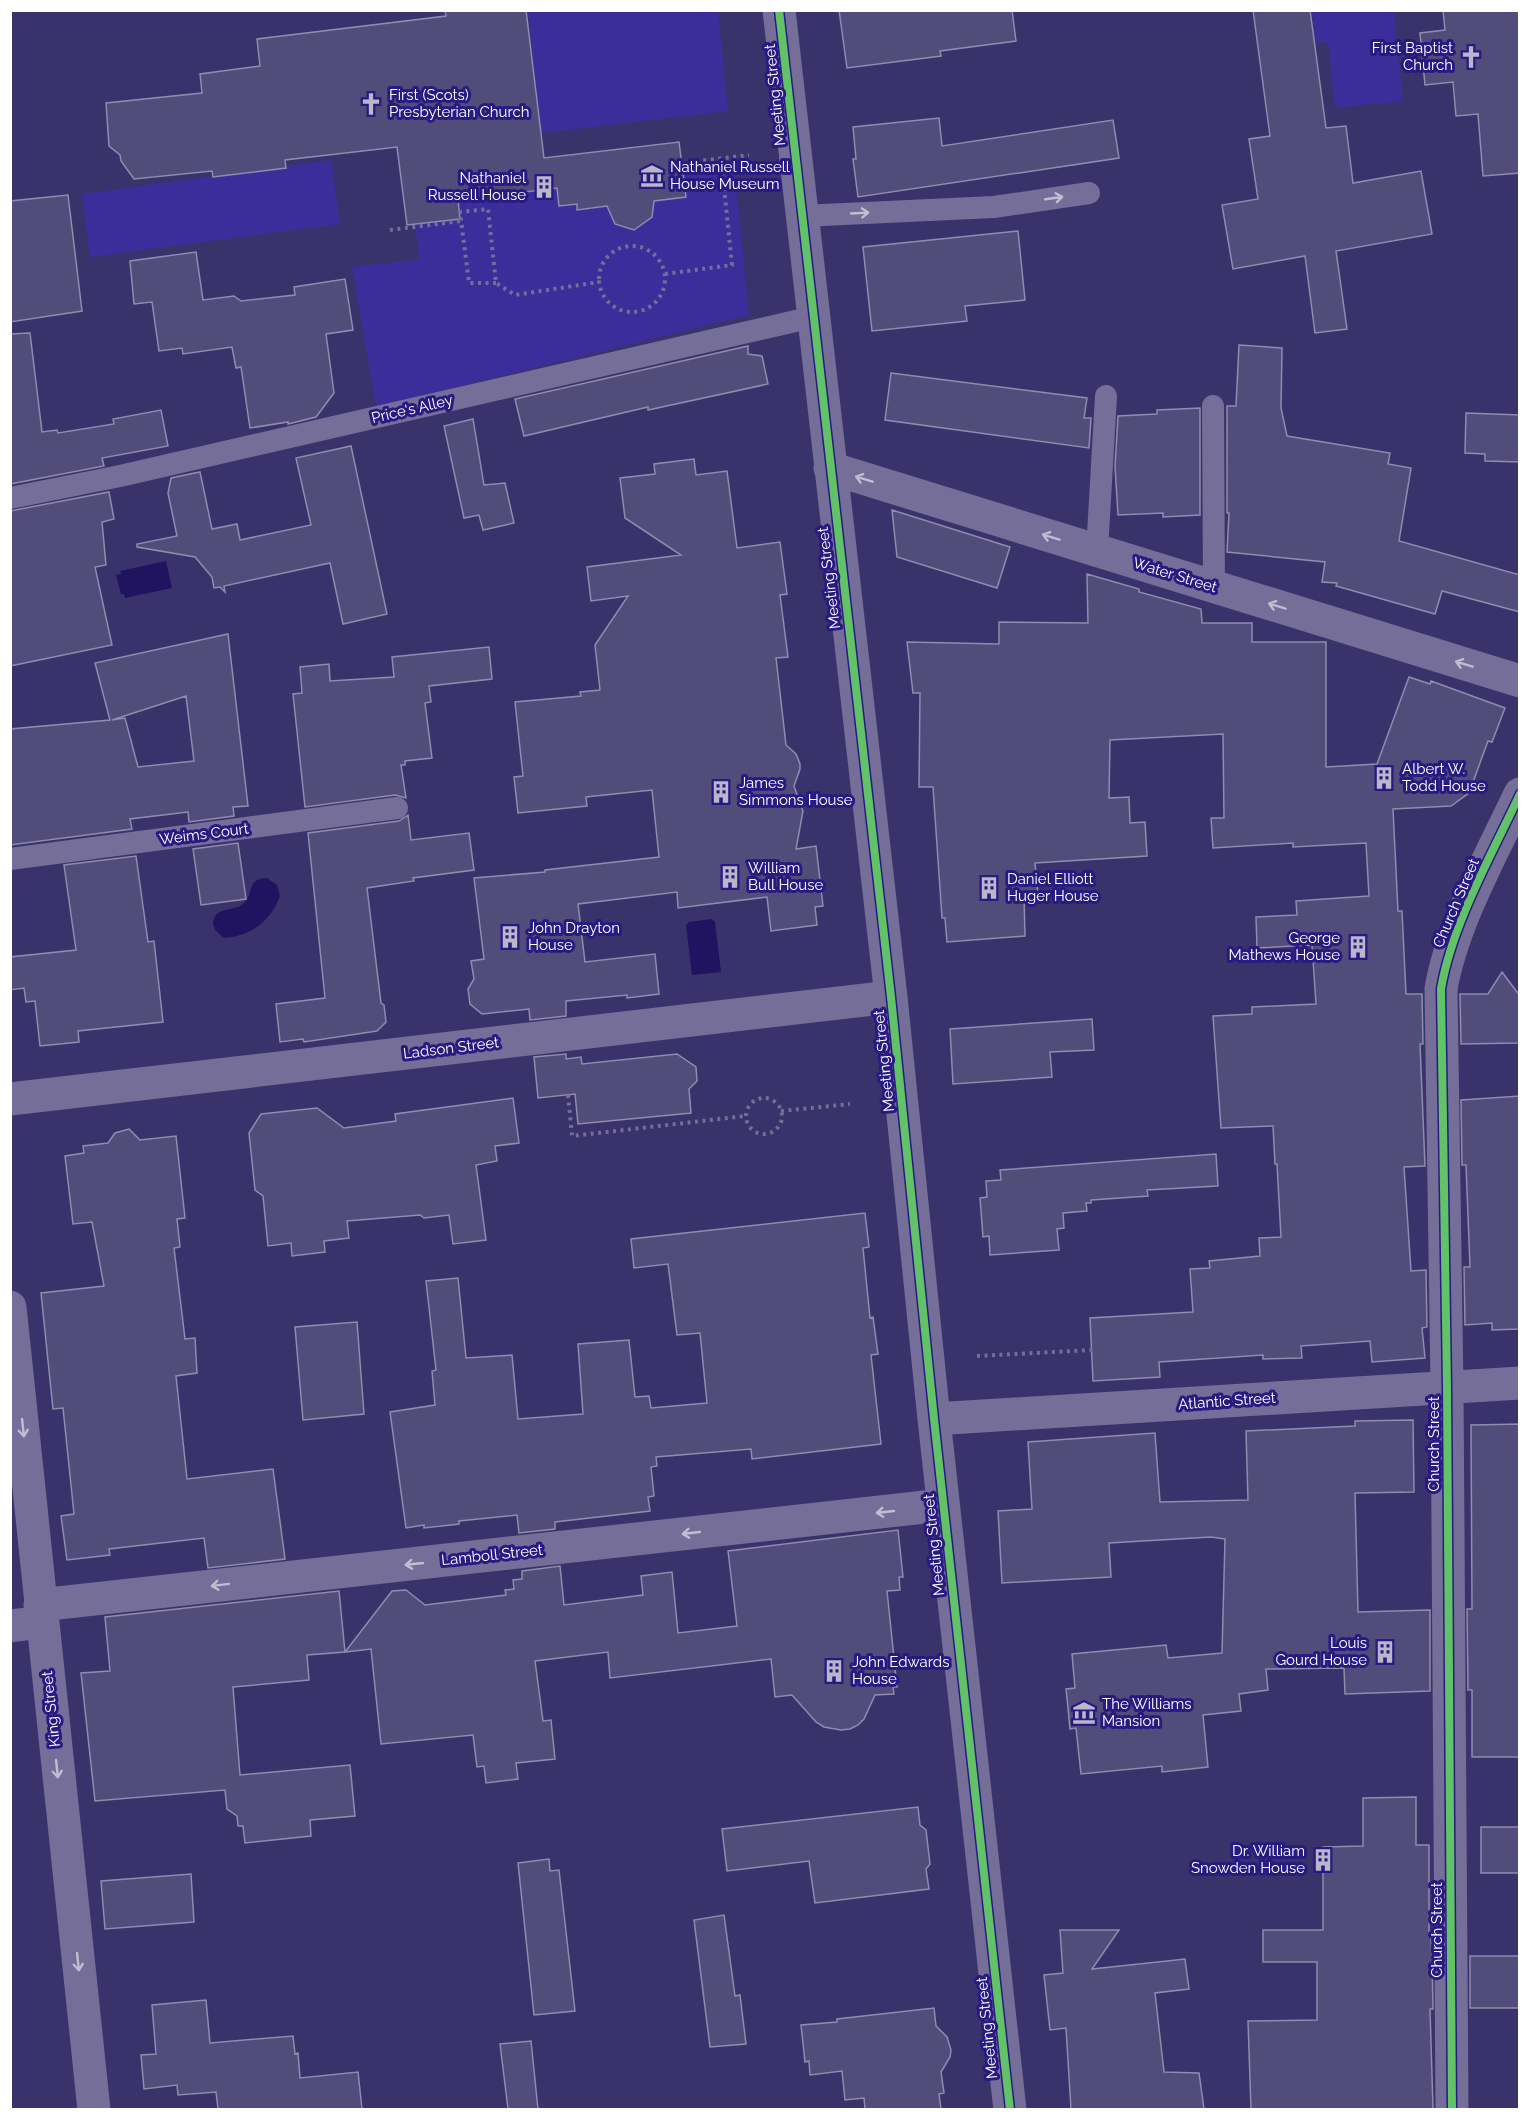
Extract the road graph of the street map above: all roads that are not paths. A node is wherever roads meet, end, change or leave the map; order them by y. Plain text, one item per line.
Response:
1 (779, 10) edge
2 (1089, 194) dead end
3 (801, 216) junction
4 (813, 317) junction
5 (1106, 396) dead end
6 (1214, 406) dead end
7 (830, 468) junction
8 (10, 498) edge
9 (1097, 551) junction
10 (1214, 587) junction
11 (1520, 681) edge
12 (1520, 794) edge
13 (397, 808) dead end
14 (10, 859) edge
15 (891, 997) junction
16 (10, 1099) edge
17 (10, 1307) edge
18 (1520, 1383) edge
19 (1447, 1387) junction
20 (934, 1419) junction
21 (943, 1505) junction
22 (31, 1618) edge
23 (94, 2109) edge
24 (1010, 2109) edge
25 (1452, 2109) edge

1 - 3 street, Meeting Street
3 -> 2 lane
3 - 4 street, Meeting Street
4 - 7 street, Meeting Street
4 - 8 lane, Price's Alley
5 - 9 lane
6 - 10 lane
9 -> 7 street, Water Street
7 - 15 street, Meeting Street
9 - 10 street, Water Street
11 -> 10 street, Water Street
12 - 19 street, Church Street
13 - 14 lane, Weims Court
15 - 16 street, Ladson Street
15 - 20 street, Meeting Street
17 -> 22 street, King Street
18 - 19 street, Atlantic Street
19 - 20 street, Atlantic Street
19 - 25 street, Church Street
20 - 21 street, Meeting Street
21 -> 22 street, Lamboll Street
21 - 24 street, Meeting Street
22 -> 23 street, King Street

